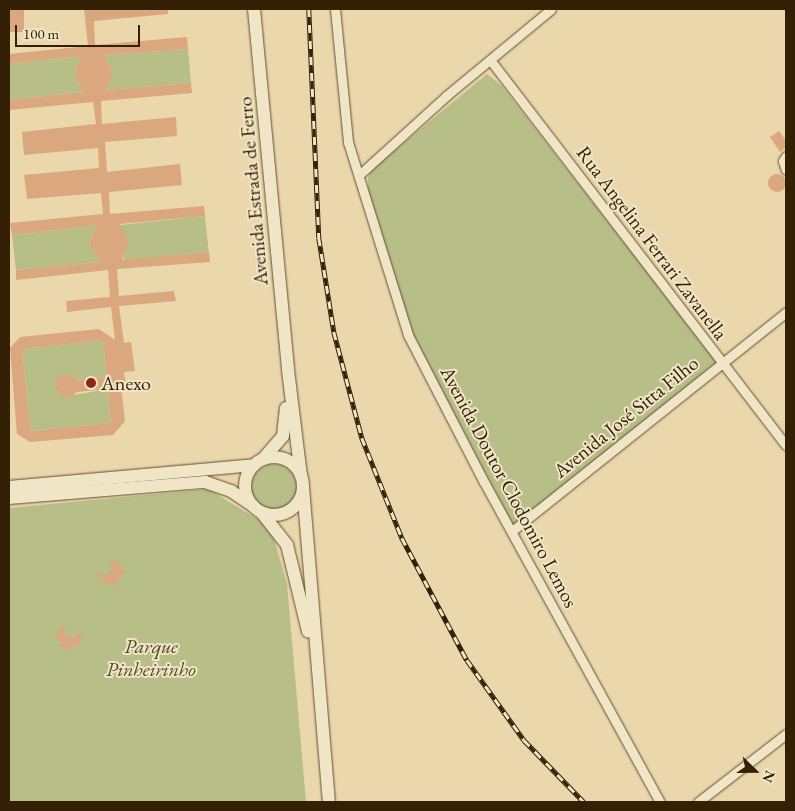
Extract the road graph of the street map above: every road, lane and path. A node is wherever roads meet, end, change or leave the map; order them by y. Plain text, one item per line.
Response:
1 (254, 9) edge
2 (335, 9) edge
3 (551, 9) edge
4 (491, 61) junction
5 (786, 156) edge
6 (786, 170) edge
7 (359, 175) junction
8 (786, 312) edge
9 (722, 362) junction
10 (288, 370) junction
11 (786, 445) edge
12 (258, 462) junction
13 (302, 481) junction
14 (9, 487) edge
15 (9, 498) edge
16 (258, 509) junction
17 (512, 530) junction
18 (318, 670) junction
19 (786, 734) edge
20 (329, 802) edge
21 (660, 802) edge
22 (698, 802) edge

1 - 10 main road, Avenida Estrada de Ferro
2 - 7 street, Avenida Doutor Clodomiro Lemos
3 - 4 street
4 - 7 street
4 - 9 street, Rua Angelina Ferrari Zavanella
5 - 6 street
7 - 17 street, Avenida Doutor Clodomiro Lemos
8 - 9 street, Avenida José Sitta Filho
9 - 11 street, Rua Angelina Ferrari Zavanella
9 - 17 street, Avenida José Sitta Filho
10 - 12 main road, Avenida Estrada de Ferro
10 - 13 main road, Avenida Estrada de Ferro
12 - 13 main road
12 - 14 main road
12 - 16 main road, Avenida Estrada de Ferro
13 - 16 main road
13 - 18 main road, Avenida Estrada de Ferro
15 - 16 main road
16 - 18 main road, Avenida Estrada de Ferro
17 - 21 street, Avenida Doutor Clodomiro Lemos
18 - 20 main road, Avenida Estrada de Ferro
19 - 22 street

